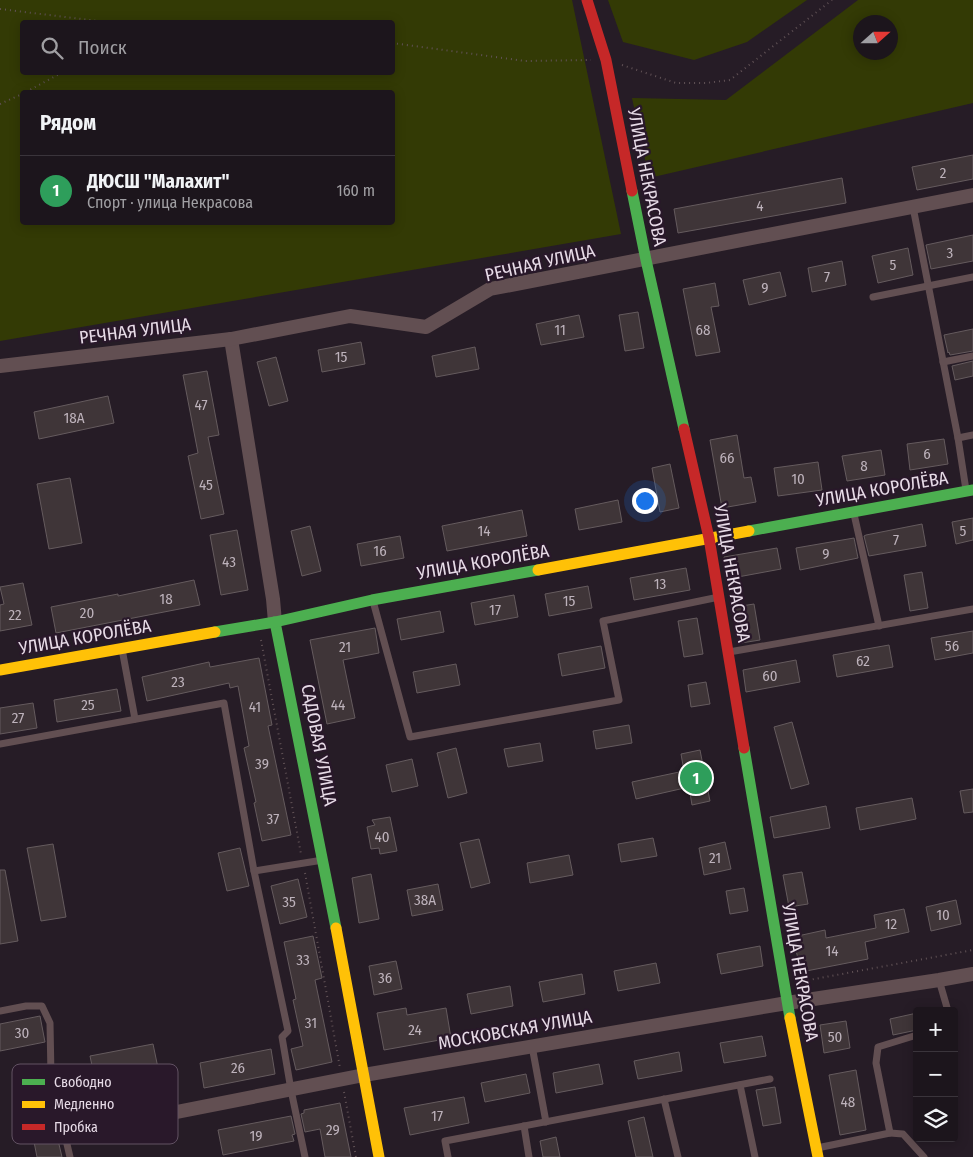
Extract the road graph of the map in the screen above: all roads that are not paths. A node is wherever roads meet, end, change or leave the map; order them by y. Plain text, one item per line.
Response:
1 (587, 0) edge
2 (973, 195) edge
3 (913, 208) junction
4 (646, 260) junction
5 (973, 277) edge
6 (928, 286) junction
7 (873, 297) dead end
8 (231, 339) junction
9 (973, 356) edge
10 (943, 362) junction
11 (0, 366) edge
12 (973, 435) edge
13 (958, 438) junction
14 (969, 491) edge
15 (854, 511) junction
16 (709, 538) junction
17 (719, 597) junction
18 (372, 600) junction
19 (973, 609) edge
20 (275, 622) junction
21 (879, 626) junction
22 (122, 648) junction
23 (728, 652) junction
24 (0, 670) edge
25 (135, 720) junction
26 (0, 744) edge
27 (323, 860) junction
28 (254, 872) junction
29 (973, 974) edge
30 (939, 980) junction
31 (787, 1003) junction
32 (947, 1007) edge
33 (0, 1011) edge
34 (913, 1036) edge
35 (532, 1046) junction
36 (51, 1064) edge
37 (364, 1075) junction
38 (770, 1079) dead end
39 (740, 1085) junction
40 (291, 1090) junction
41 (664, 1099) junction
42 (178, 1112) edge
43 (546, 1122) junction
44 (524, 1126) junction
45 (890, 1133) junction
46 (67, 1144) edge
47 (817, 1153) edge
48 (70, 1157) edge
49 (305, 1157) edge
50 (379, 1157) edge
51 (448, 1157) edge
52 (529, 1157) edge
53 (678, 1157) edge
54 (755, 1157) edge
55 (924, 1157) edge

1 - 4 street, УЛИЦА НЕКРАСОВА
2 - 3 street, РЕЧНАЯ УЛИЦА
3 - 4 street, РЕЧНАЯ УЛИЦА
3 - 6 lane
4 - 8 street, РЕЧНАЯ УЛИЦА
4 - 16 street, УЛИЦА НЕКРАСОВА
5 - 6 lane
6 - 7 lane
6 - 10 lane
8 - 11 street, РЕЧНАЯ УЛИЦА
8 - 20 street, САДОВАЯ УЛИЦА
9 - 10 lane
10 - 13 lane
12 - 13 lane
13 - 14 lane
14 - 15 street, УЛИЦА КОРОЛЁВА
15 - 16 street, УЛИЦА КОРОЛЁВА
15 - 21 lane
16 - 17 street, УЛИЦА НЕКРАСОВА
16 - 18 street, УЛИЦА КОРОЛЁВА
17 - 18 lane
17 - 23 street, УЛИЦА НЕКРАСОВА
18 - 20 street, УЛИЦА КОРОЛЁВА
19 - 21 lane
20 - 22 street, УЛИЦА КОРОЛЁВА
20 - 27 street, САДОВАЯ УЛИЦА
21 - 23 lane
22 - 24 street, УЛИЦА КОРОЛЁВА
22 - 25 lane
23 - 31 street, УЛИЦА НЕКРАСОВА
25 - 26 lane
25 - 28 lane
27 - 28 lane
27 - 37 street, САДОВАЯ УЛИЦА
28 - 40 lane
29 - 30 street, МОСКОВСКАЯ УЛИЦА
30 - 31 street, МОСКОВСКАЯ УЛИЦА
30 - 32 lane
31 - 35 street, МОСКОВСКАЯ УЛИЦА
31 - 47 street, УЛИЦА НЕКРАСОВА
33 - 36 lane
34 - 45 lane
35 - 37 street, МОСКОВСКАЯ УЛИЦА
35 - 43 lane
37 - 40 street, МОСКОВСКАЯ УЛИЦА
37 - 50 street, САДОВАЯ УЛИЦА
38 - 39 lane
39 - 41 lane
39 - 54 lane
40 - 42 street, МОСКОВСКАЯ УЛИЦА
40 - 49 lane
41 - 43 lane
41 - 53 lane
43 - 44 lane
44 - 51 lane
44 - 52 lane
45 - 47 lane
45 - 55 lane
46 - 48 lane

